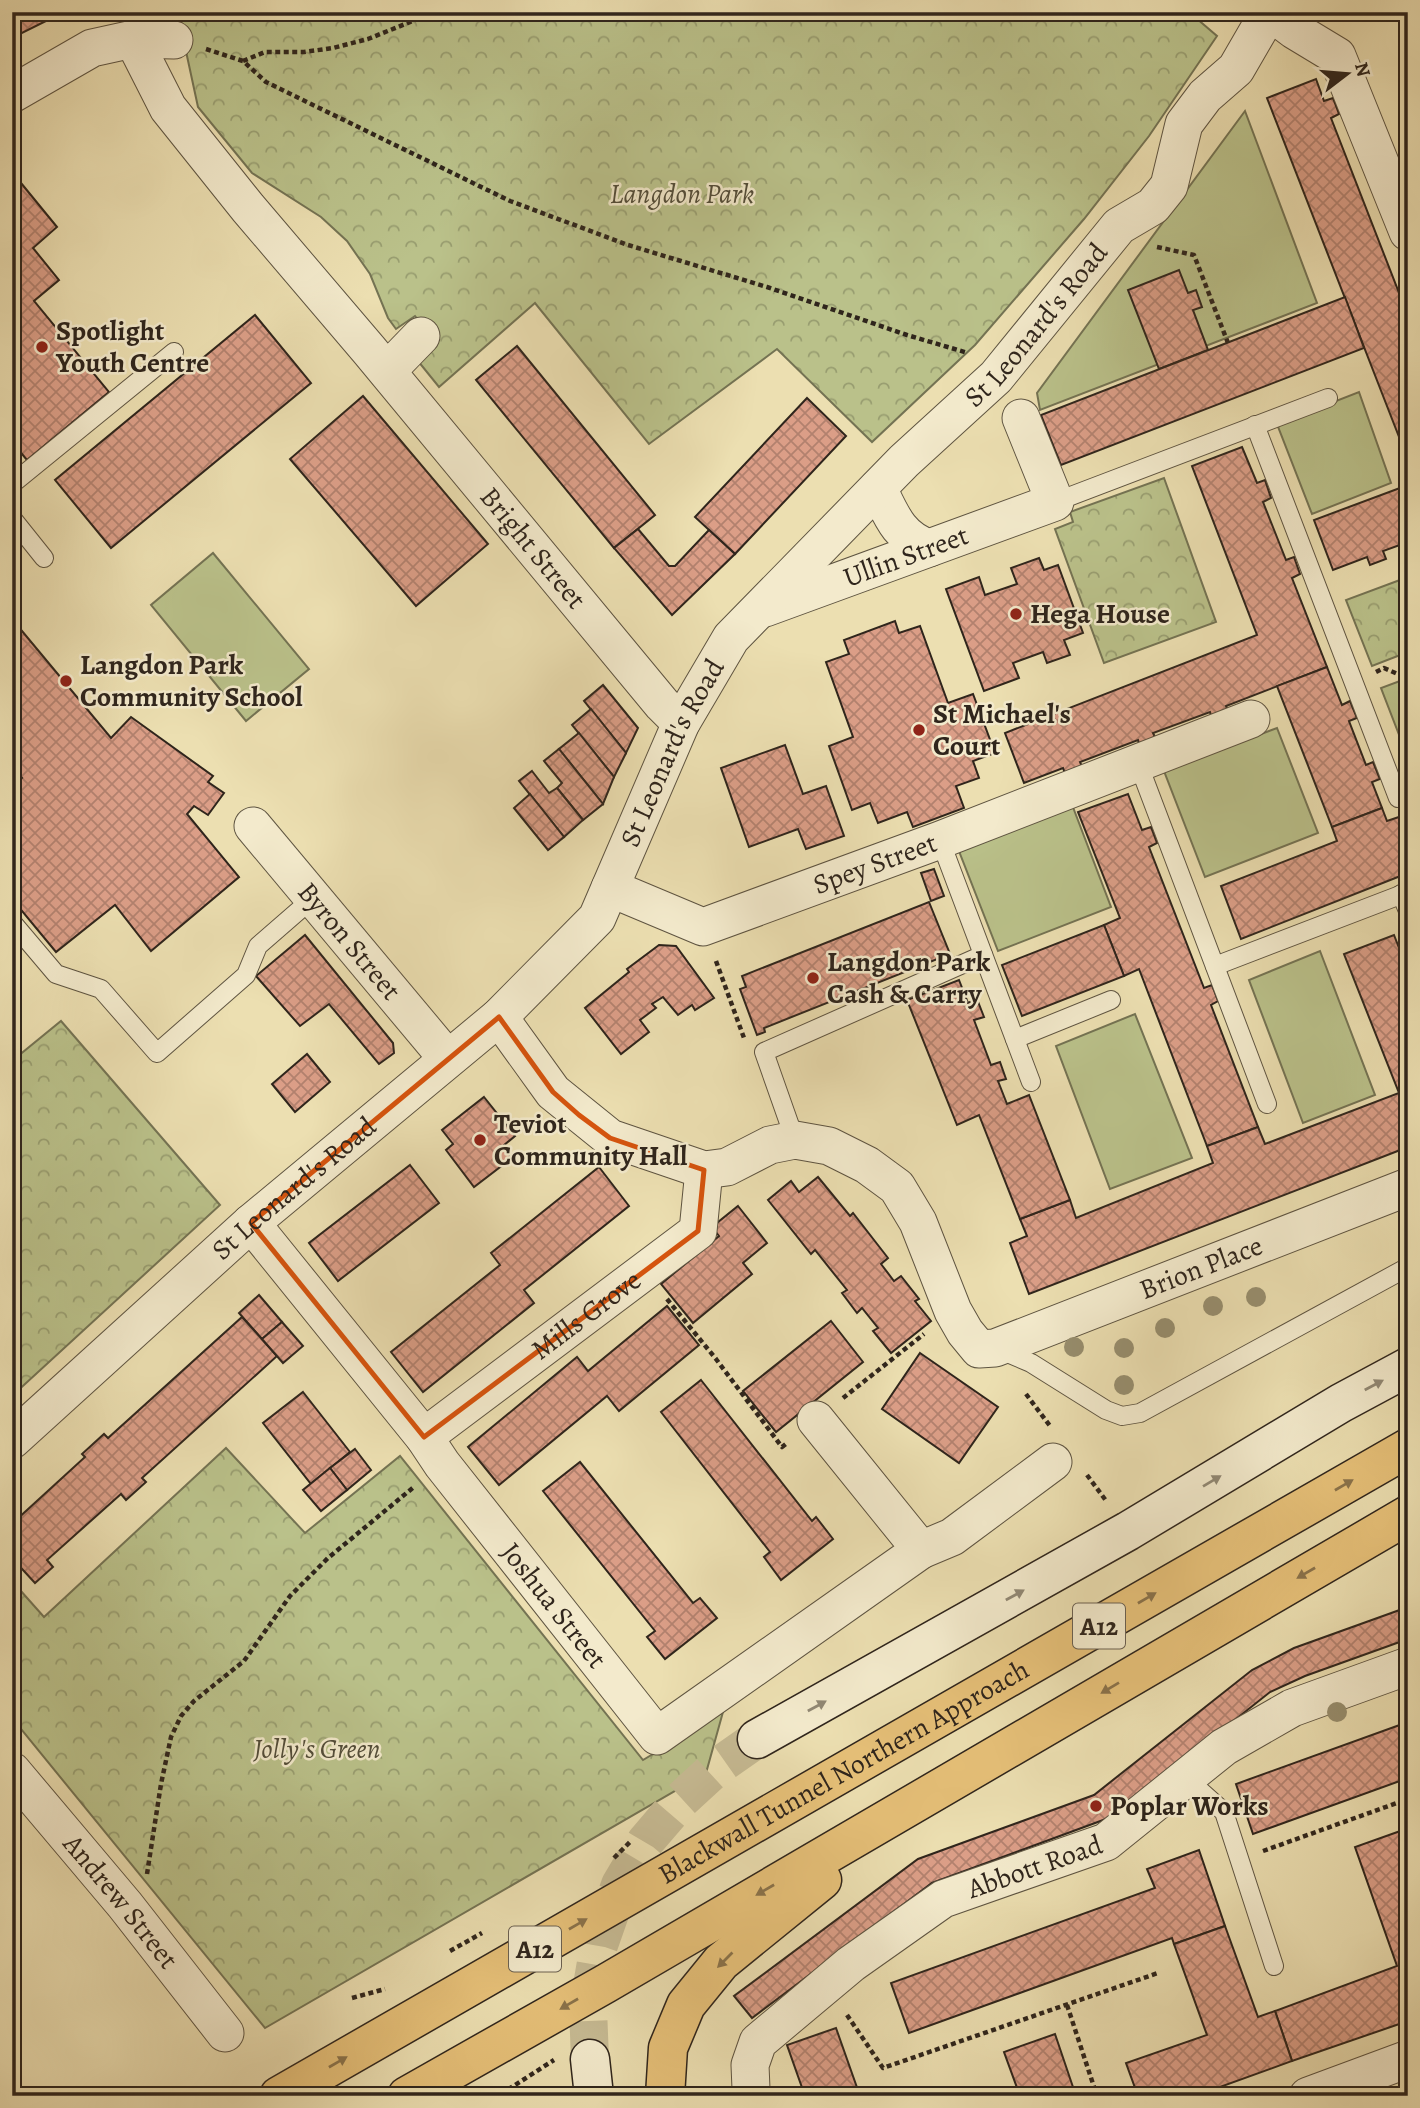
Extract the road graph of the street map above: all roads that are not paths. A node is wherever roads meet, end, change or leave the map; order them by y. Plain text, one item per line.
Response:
1 (1270, 12) edge
2 (133, 39) junction
3 (189, 44) road end
4 (12, 93) edge
5 (1408, 232) edge
6 (421, 337) dead end
7 (174, 352) dead end
8 (378, 360) junction
9 (1328, 398) dead end
10 (1021, 418) dead end
11 (1255, 425) junction
12 (12, 484) edge
13 (878, 488) junction
14 (1055, 502) junction
15 (12, 518) edge
16 (929, 548) junction
17 (44, 558) dead end
18 (758, 611) junction
19 (1251, 719) dead end
20 (681, 723) junction
21 (1138, 763) junction
22 (1398, 798) dead end
23 (253, 826) dead end
24 (940, 840) junction
25 (610, 888) junction
26 (312, 899) junction
27 (1406, 899) edge
28 (12, 922) edge
29 (983, 954) junction
30 (1215, 966) junction
31 (1111, 1000) dead end
32 (499, 1017) junction
33 (1015, 1039) junction
34 (447, 1058) junction
35 (1031, 1082) dead end
36 (1267, 1104) dead end
37 (795, 1140) junction
38 (704, 1170) junction
39 (1408, 1187) edge
40 (251, 1223) junction
41 (1408, 1267) edge
42 (995, 1348) junction
43 (1408, 1367) edge
44 (816, 1420) road end
45 (12, 1440) edge
46 (1408, 1448) edge
47 (433, 1450) junction
48 (1053, 1462) dead end
49 (1408, 1515) edge
50 (921, 1550) junction
51 (1408, 1666) edge
52 (757, 1739) tunnel mouth
53 (12, 1771) edge
54 (1186, 1778) junction
55 (930, 1794) junction
56 (1274, 1966) dead end
57 (225, 2033) dead end
58 (1408, 2059) edge
59 (279, 2096) edge
60 (407, 2096) edge
61 (665, 2096) edge
62 (753, 2096) edge
63 (1308, 2096) edge

1 - 5 street
1 - 13 street, St Leonard's Road
2 - 3 street
2 - 4 street
2 - 8 street, Bright Street
6 - 8 street
7 - 12 lane
8 - 20 street, Bright Street
9 - 11 lane, Ullin Street
10 - 14 street
11 - 14 lane, Ullin Street
11 - 22 lane
13 - 16 street
13 - 18 street, St Leonard's Road
14 - 16 street, Ullin Street
15 - 17 lane
16 - 18 street, Ullin Street
18 - 20 street, St Leonard's Road
19 - 21 street, Spey Street
20 - 25 street, St Leonard's Road
21 - 24 street, Spey Street
21 - 30 lane
23 - 26 street, Byron Street
24 - 25 street, Spey Street
24 - 29 lane
25 - 32 street, St Leonard's Road
26 - 28 lane
26 - 34 street, Byron Street
27 - 30 lane
29 - 33 lane
29 - 37 lane
30 - 36 lane
31 - 33 lane
32 - 34 street, St Leonard's Road
32 - 38 street
33 - 35 lane
34 - 40 street, St Leonard's Road
37 - 38 street
37 - 42 street
38 - 47 street, Mills Grove
39 - 42 street, Brion Place
40 - 45 street, St Leonard's Road
40 - 47 street, Joshua Street
41 - 42 lane
52 -> 43 main road
44 - 50 street
59 -> 46 highway, Blackwall Tunnel Northern Approach / A12
47 - 50 street, Joshua Street
48 - 50 street, Joshua Street
49 -> 55 highway, A12
51 - 54 street, Abbott Road
53 - 57 street, Andrew Street
54 - 56 lane
54 - 62 street, Abbott Road
55 -> 60 highway, A12
55 -> 61 highway, A12
58 - 63 street

